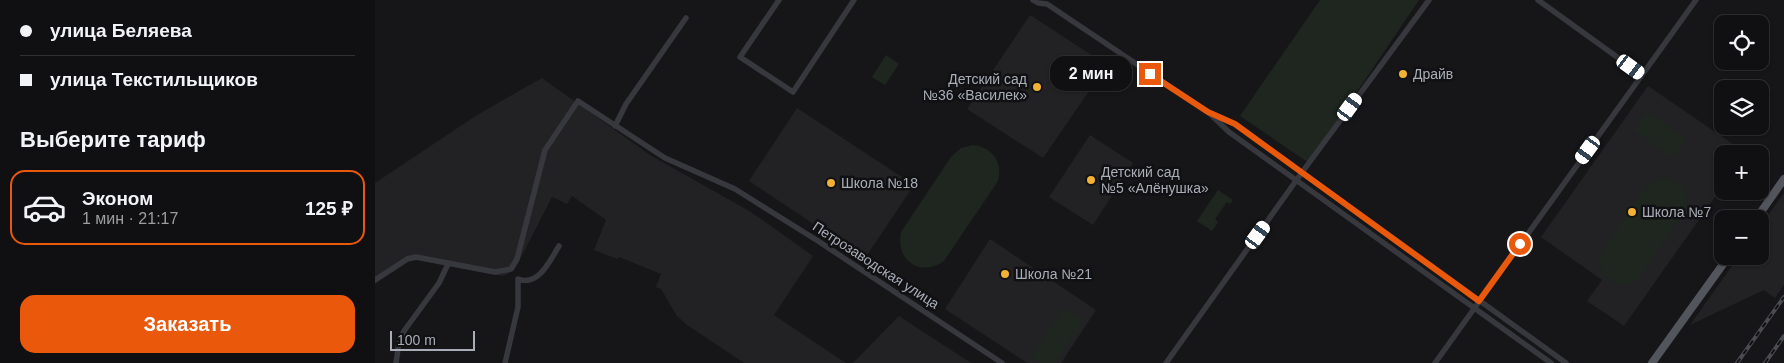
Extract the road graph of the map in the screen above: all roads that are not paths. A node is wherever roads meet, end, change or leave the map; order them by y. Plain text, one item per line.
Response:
1 (779, 0) edge
2 (854, 0) edge
3 (1033, 0) edge
4 (1429, 0) edge
5 (1538, 0) edge
6 (1696, 0) edge
7 (1046, 2) edge
8 (686, 18) dead end
9 (1642, 75) junction
10 (1208, 112) junction
11 (1235, 124) junction
12 (615, 126) junction
13 (1229, 132) junction
14 (1303, 171) junction
15 (1784, 179) edge
16 (1297, 181) junction
17 (1762, 210) edge
18 (559, 246) dead end
19 (448, 264) junction
20 (1723, 265) edge
21 (511, 269) junction
22 (519, 279) junction
23 (375, 280) edge
24 (1479, 301) junction
25 (1474, 308) junction
26 (396, 363) edge
27 (505, 363) edge
28 (1002, 363) edge
29 (1166, 363) edge
30 (1435, 363) edge
31 (1551, 363) edge
32 (1566, 363) edge
33 (1653, 363) edge

1 - 2 street
3 - 7 street
4 - 14 street
5 - 9 street
6 - 9 street
7 - 10 street
8 - 12 street
9 - 24 street
10 - 11 street
10 - 13 street
11 - 13 street
11 - 14 street
12 - 21 street, Петрозаводская улица
12 - 28 street, Петрозаводская улица
13 - 16 street
14 - 16 street
14 - 24 street
15 - 17 main road
16 - 25 street
16 - 29 street
18 - 22 street
19 - 21 street
19 - 23 street
19 - 26 street
20 - 33 main road
21 - 22 street
22 - 27 street
24 - 25 street
24 - 32 street
25 - 30 street
25 - 31 street

